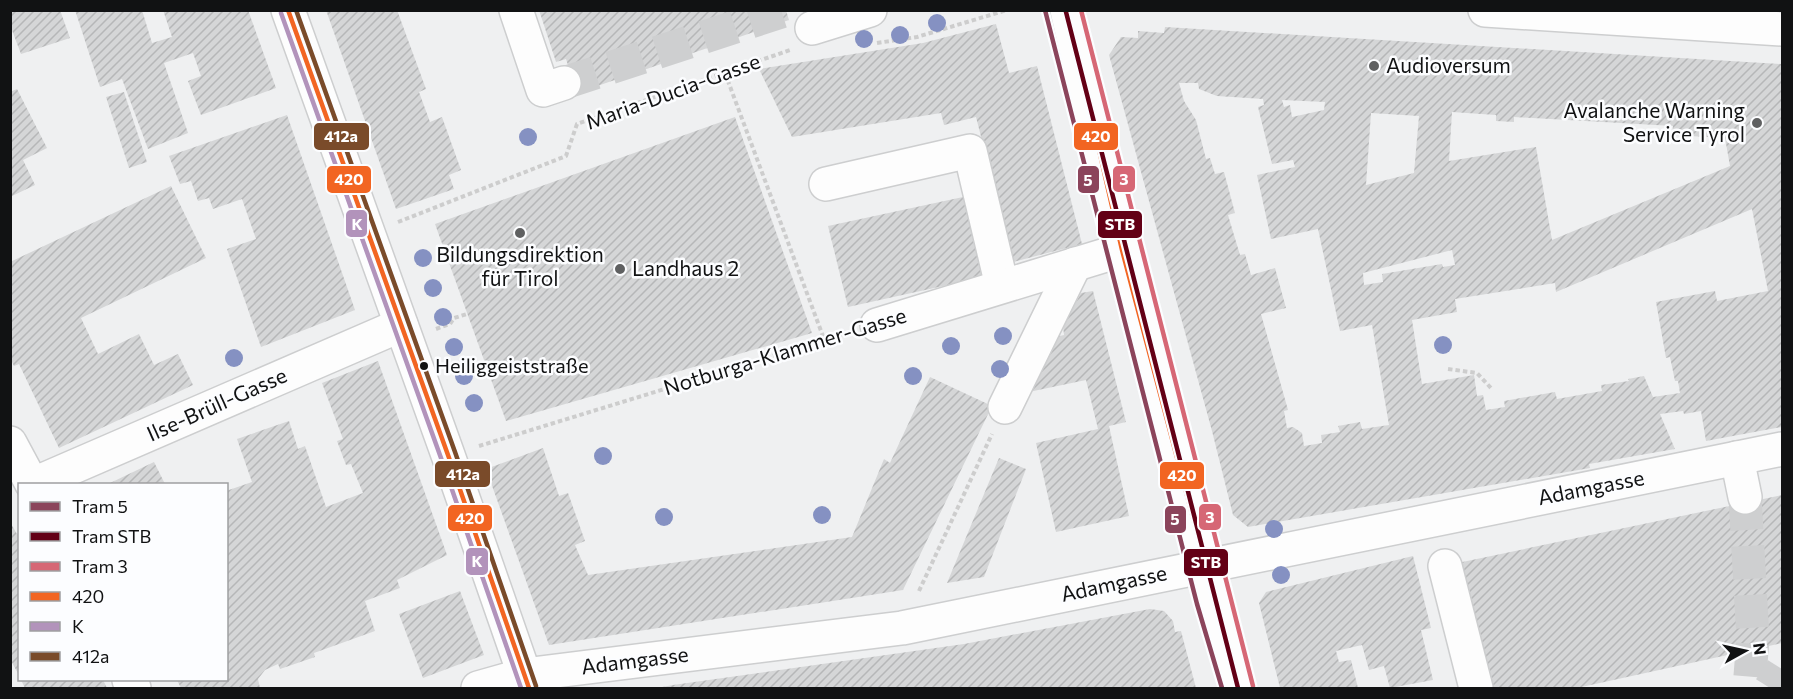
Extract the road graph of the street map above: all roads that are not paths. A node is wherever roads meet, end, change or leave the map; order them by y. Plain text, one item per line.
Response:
1 (288, 10) edge
2 (516, 10) edge
3 (870, 10) edge
4 (1067, 10) edge
5 (1485, 10) edge
6 (1693, 17) edge
7 (1782, 28) edge
8 (802, 39) road end
9 (564, 83) tunnel mouth
10 (826, 184) dead end
11 (1122, 250) junction
12 (1075, 264) junction
13 (1002, 286) junction
14 (401, 325) junction
15 (877, 325) road end
16 (1005, 406) road end
17 (10, 443) edge
18 (1782, 449) edge
19 (1737, 458) junction
20 (32, 483) edge
21 (35, 483) edge
22 (1745, 497) tunnel mouth
23 (1206, 566) junction
24 (1445, 566) dead end
25 (527, 682) edge
26 (478, 688) edge
27 (1238, 688) edge
28 (1476, 688) edge

1 - 14 street
2 - 9 street
3 - 8 street
4 - 11 street
5 - 6 street
6 - 7 street
10 - 13 street
11 - 12 street, Notburga-Klammer-Gasse
11 - 23 street
12 - 13 street, Notburga-Klammer-Gasse
12 - 16 street
13 - 15 street, Notburga-Klammer-Gasse
14 - 21 street, Ilse-Brüll-Gasse
14 - 25 street
17 - 20 street
18 - 19 street, Adamgasse
19 - 22 street
19 - 23 street, Adamgasse
23 - 25 street, Adamgasse
23 - 27 street
24 - 28 street
25 - 26 street, Adamgasse

